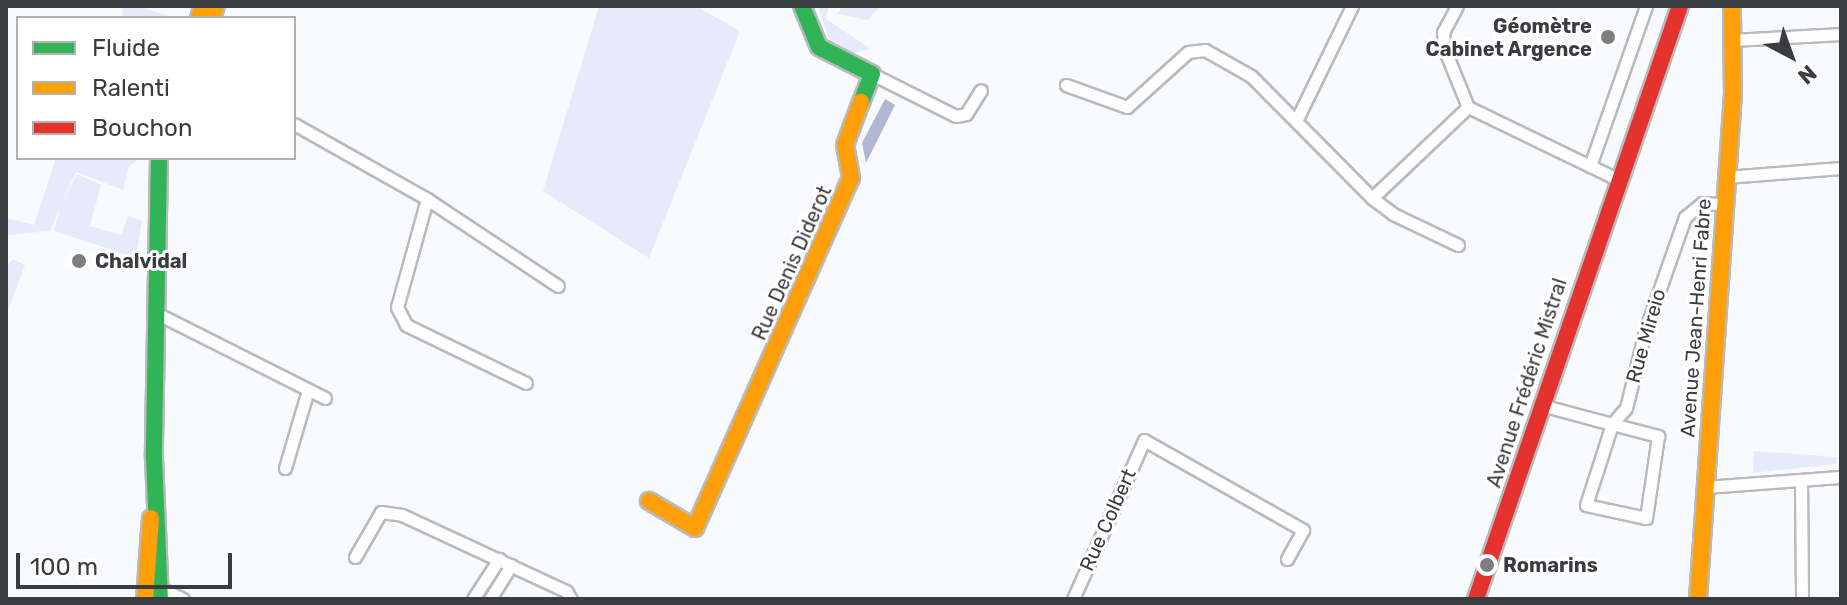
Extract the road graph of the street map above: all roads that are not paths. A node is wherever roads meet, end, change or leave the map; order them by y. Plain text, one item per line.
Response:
1 (802, 6) edge
2 (1352, 6) edge
3 (1457, 6) edge
4 (1646, 6) edge
5 (1669, 6) edge
6 (1680, 6) edge
7 (1726, 6) edge
8 (1732, 6) edge
9 (1841, 34) edge
10 (1733, 40) junction
11 (1658, 57) junction
12 (872, 74) junction
13 (1066, 85) dead end
14 (981, 90) dead end
15 (1468, 107) junction
16 (1296, 121) junction
17 (296, 125) edge
18 (159, 160) edge
19 (168, 160) edge
20 (1590, 166) junction
21 (1841, 168) edge
22 (1726, 177) junction
23 (1617, 179) junction
24 (158, 193) junction
25 (1372, 198) junction
26 (427, 199) junction
27 (1724, 204) junction
28 (1458, 245) dead end
29 (558, 286) dead end
30 (156, 313) junction
31 (526, 383) dead end
32 (308, 390) junction
33 (325, 398) dead end
34 (1541, 405) junction
35 (1612, 424) junction
36 (285, 468) dead end
37 (1841, 477) edge
38 (1801, 480) junction
39 (1704, 487) junction
40 (649, 501) dead end
41 (355, 557) dead end
42 (499, 559) junction
43 (1287, 559) dead end
44 (511, 565) junction
45 (155, 589) edge
46 (145, 599) edge
47 (183, 599) edge
48 (473, 599) edge
49 (490, 599) edge
50 (571, 599) edge
51 (1073, 599) edge
52 (1476, 599) edge
53 (1698, 599) edge
54 (1802, 599) edge

1 - 12 main road
2 - 16 street
3 - 15 street
4 - 20 street
5 - 11 main road
6 - 11 main road
7 - 10 main road
8 - 10 main road
9 - 10 street
10 - 22 main road, Avenue Jean-Henri Fabre
11 - 23 main road, Avenue Frédéric Mistral
12 - 14 street
12 - 40 main road, Rue Denis Diderot
13 - 16 street
15 - 20 street
15 - 25 street
16 - 25 street
17 - 26 street
18 - 24 main road
19 - 24 main road
20 - 23 street
21 - 22 street
22 - 27 main road, Avenue Jean-Henri Fabre
23 - 34 main road, Avenue Frédéric Mistral
24 - 30 main road
25 - 28 street
26 - 29 street
26 - 31 street
27 - 35 street, Rue Mireio
27 - 39 main road, Avenue Jean-Henri Fabre
30 - 32 street
30 - 45 main road
32 - 33 street
32 - 36 street
34 - 35 street
34 - 52 main road, Avenue Frédéric Mistral
35 - 35 street
37 - 38 street
38 - 39 street
38 - 54 street
39 - 53 main road, Avenue Jean-Henri Fabre
41 - 42 street
42 - 44 street
42 - 48 street
43 - 51 street, Rue Colbert
44 - 49 street
44 - 50 street
45 - 46 main road
45 - 47 street

